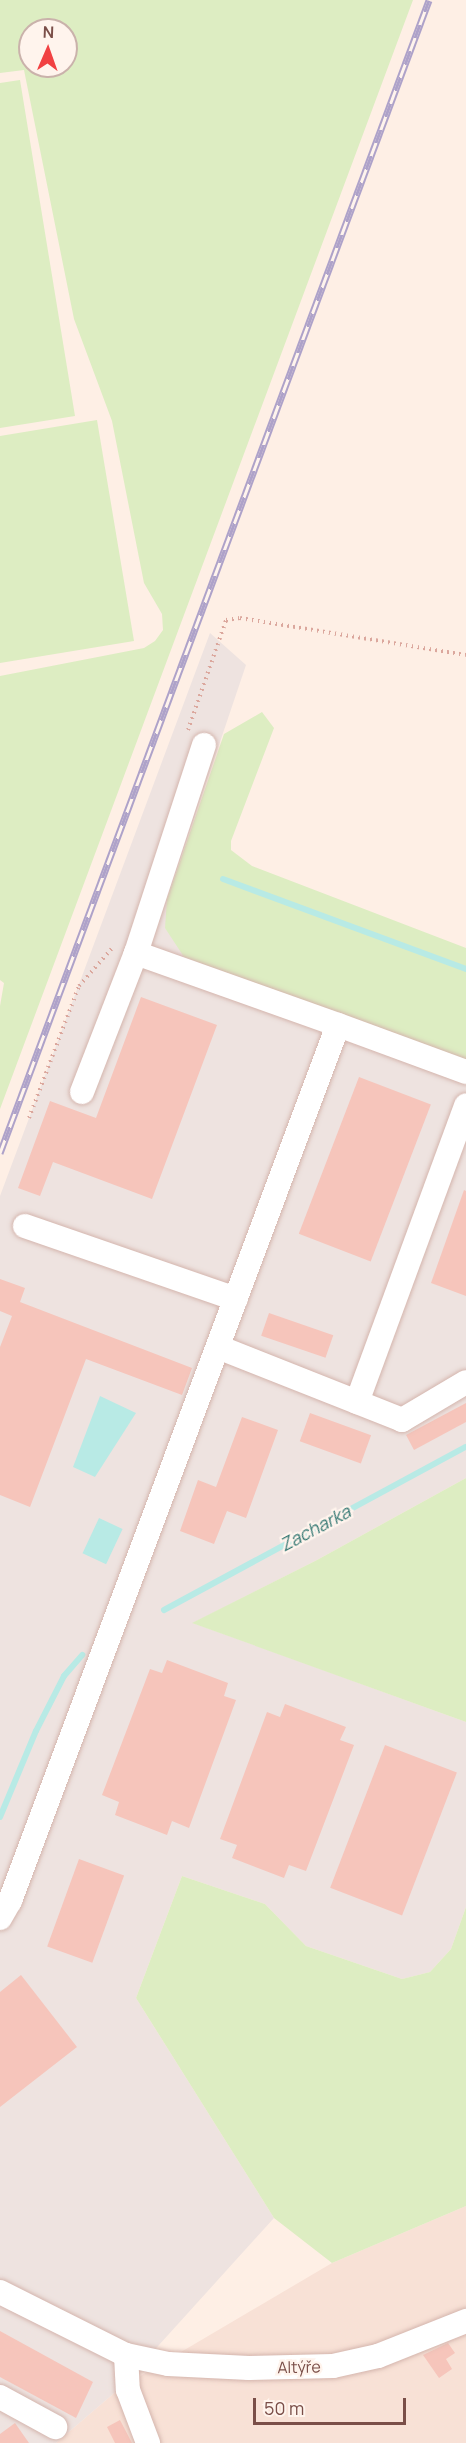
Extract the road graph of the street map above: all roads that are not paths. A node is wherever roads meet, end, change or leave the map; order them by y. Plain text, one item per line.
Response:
1 (204, 745) dead end
2 (136, 954) junction
3 (338, 1025) junction
4 (466, 1072) edge
5 (82, 1092) dead end
6 (466, 1105) edge
7 (25, 1226) dead end
8 (236, 1299) junction
9 (218, 1347) junction
10 (466, 1382) edge
11 (357, 1402) junction
12 (0, 1918) edge
13 (0, 2292) edge
14 (466, 2321) edge
15 (126, 2355) junction
16 (0, 2397) edge
17 (55, 2427) dead end
18 (148, 2443) edge

1 - 2 street
2 - 3 street
2 - 5 street
3 - 4 street
3 - 8 street
6 - 11 street
7 - 8 street
8 - 9 street
9 - 11 street
9 - 12 street
10 - 11 street
13 - 15 street, Altýře
14 - 15 street, Altýře
15 - 18 street
16 - 17 street

